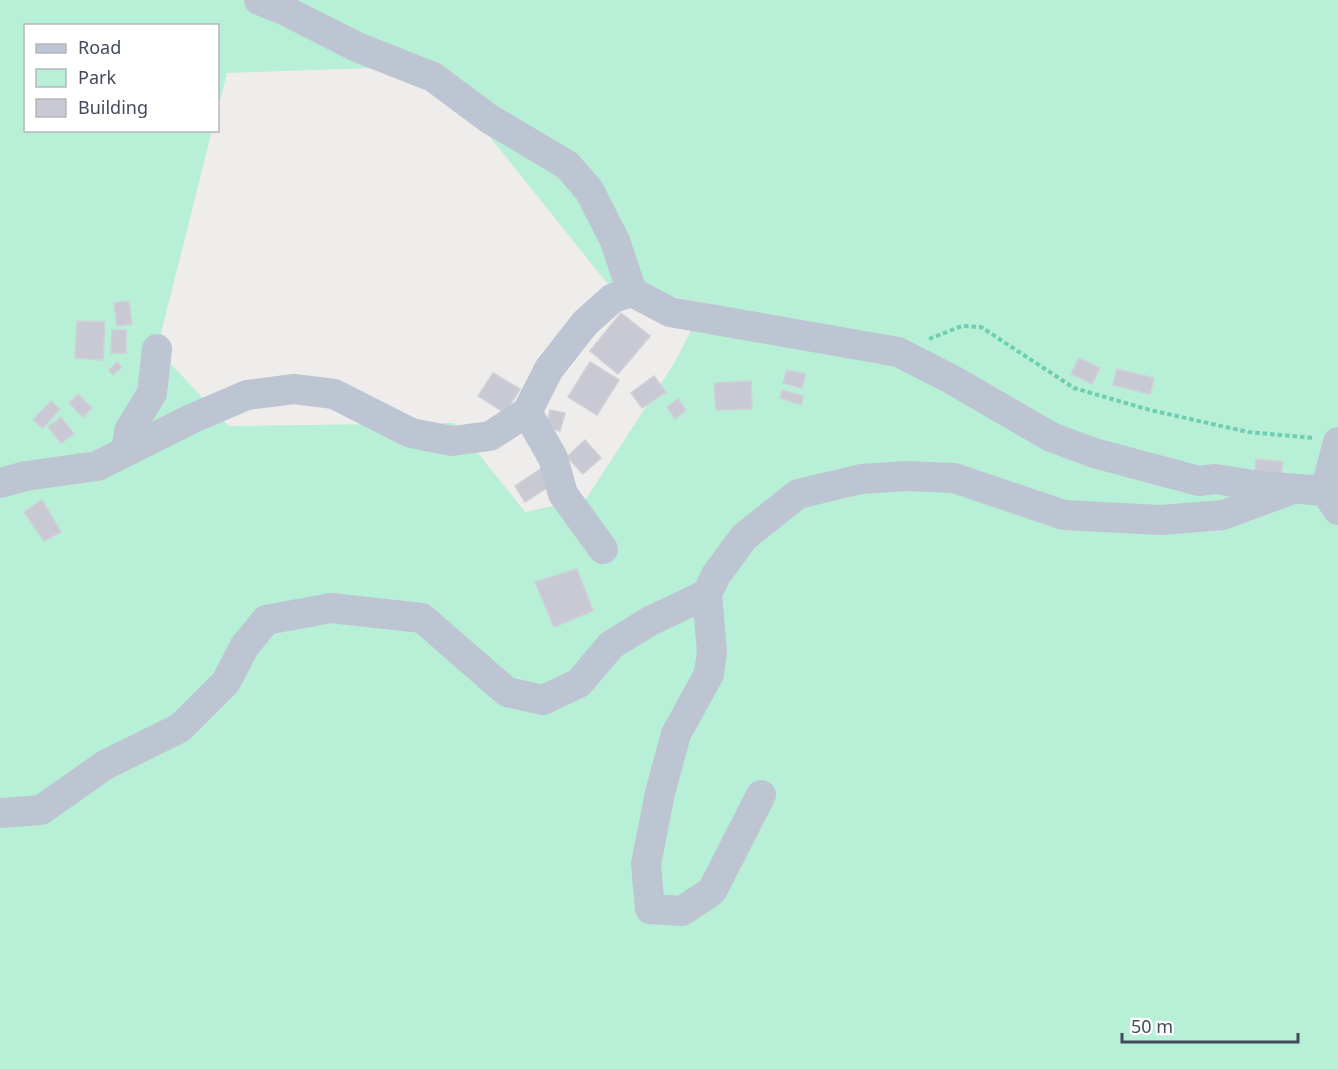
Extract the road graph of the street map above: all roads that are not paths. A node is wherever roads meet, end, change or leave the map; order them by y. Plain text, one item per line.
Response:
1 (259, 0) edge
2 (633, 292) junction
3 (157, 349) dead end
4 (527, 412) junction
5 (1328, 436) edge
6 (126, 452) junction
7 (0, 483) edge
8 (1293, 489) junction
9 (1331, 500) edge
10 (603, 549) dead end
11 (707, 594) junction
12 (761, 795) dead end
13 (0, 813) edge

1 - 2 street
2 - 4 street
2 - 8 street
3 - 6 street
4 - 6 street
4 - 10 street
5 - 9 street
6 - 7 street
8 - 9 street
8 - 11 street
11 - 12 street
11 - 13 street

